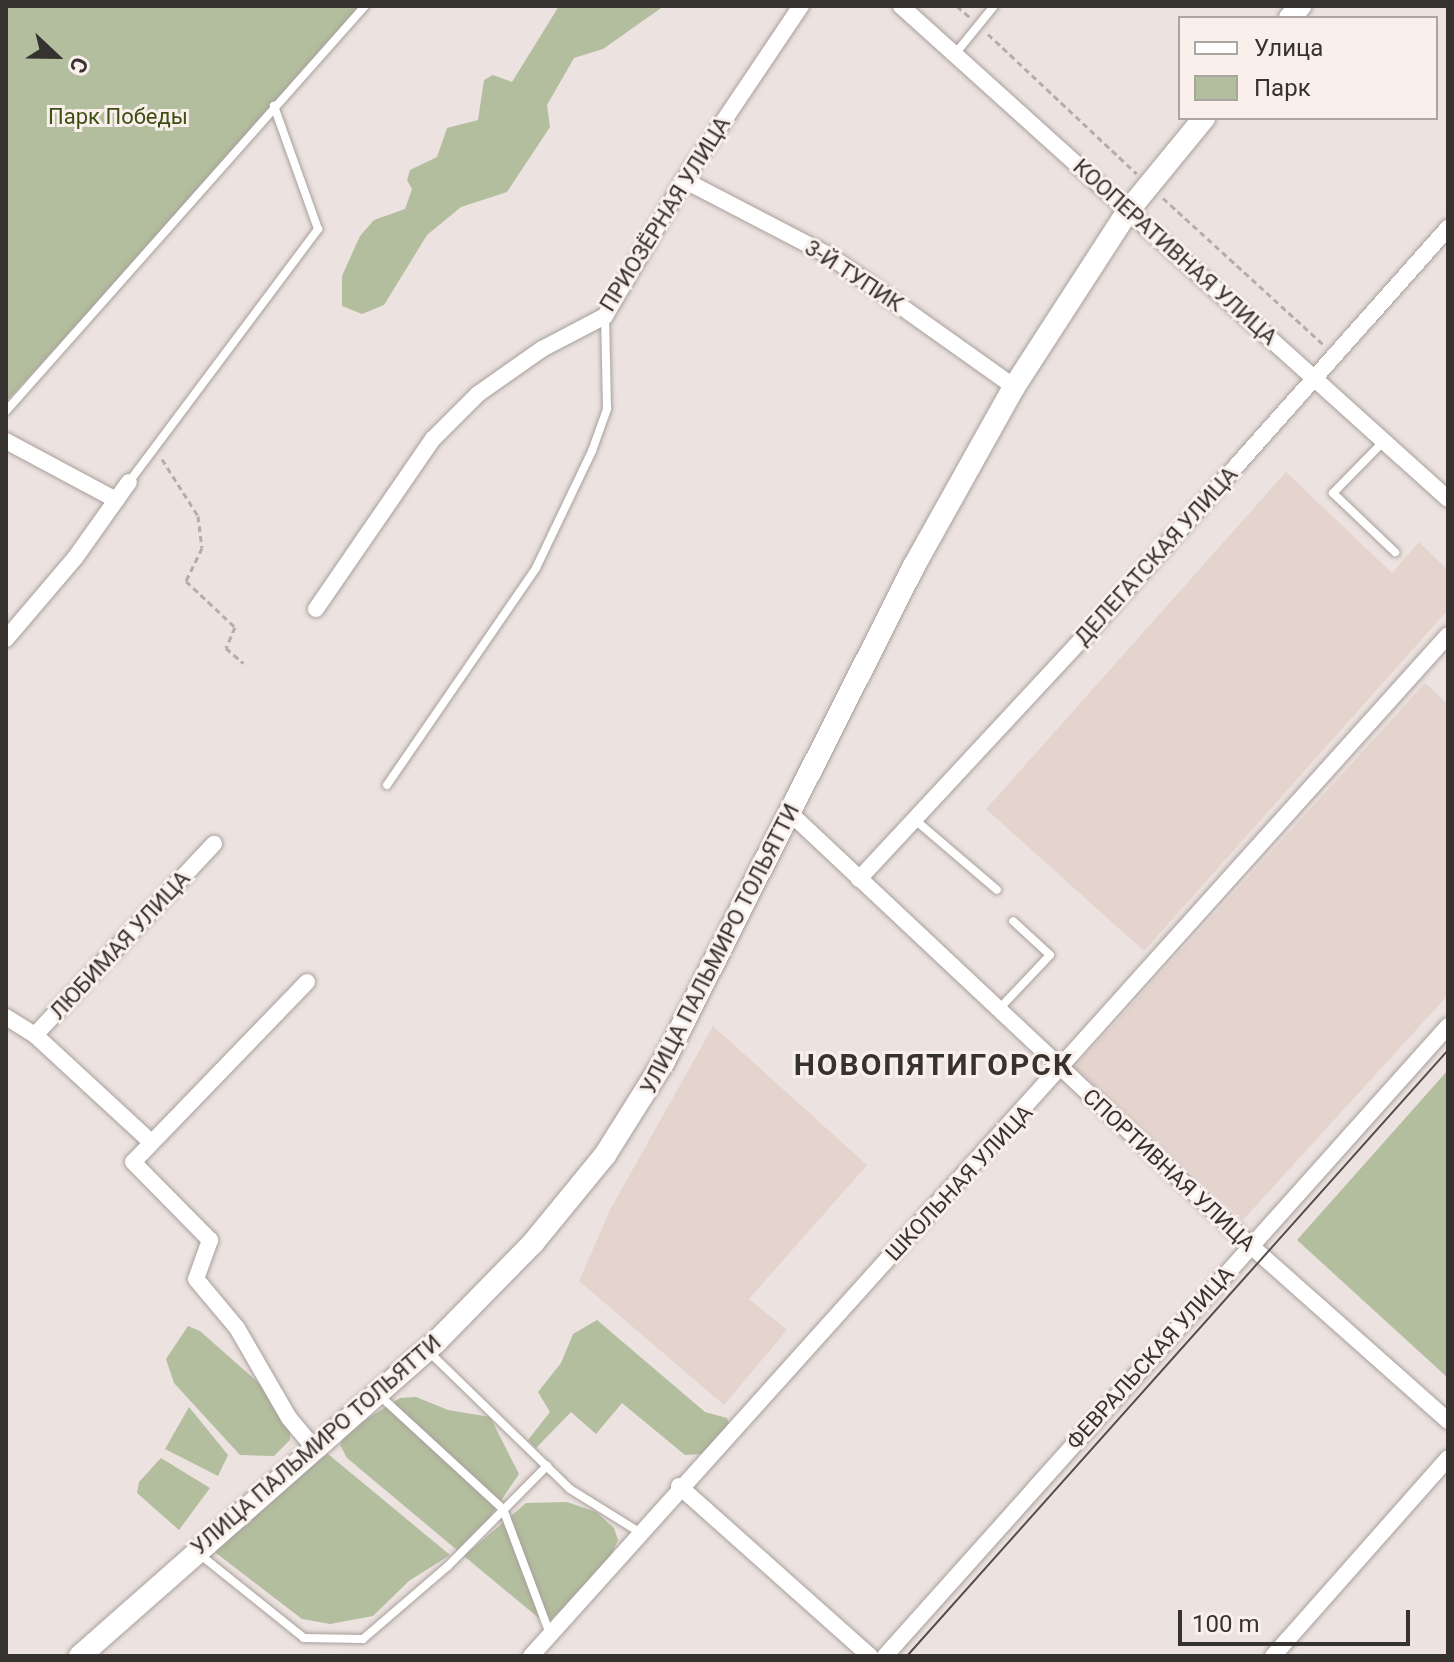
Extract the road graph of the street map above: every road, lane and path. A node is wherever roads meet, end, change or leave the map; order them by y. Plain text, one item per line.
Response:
1 (365, 6) edge
2 (801, 6) edge
3 (994, 6) edge
4 (906, 7) edge
5 (955, 54) junction
6 (274, 106) junction
7 (1202, 120) edge
8 (684, 180) junction
9 (1128, 211) junction
10 (1448, 228) edge
11 (605, 316) junction
12 (1315, 377) junction
13 (1014, 387) junction
14 (6, 411) edge
15 (6, 441) edge
16 (1385, 441) junction
17 (154, 446) junction
18 (129, 482) joint
19 (1448, 499) edge
20 (116, 500) junction
21 (1395, 552) dead end
22 (316, 609) dead end
23 (1448, 635) edge
24 (6, 639) edge
25 (243, 663) dead end
26 (387, 785) dead end
27 (791, 814) junction
28 (914, 819) junction
29 (214, 844) dead end
30 (859, 879) junction
31 (997, 890) dead end
32 (1013, 921) dead end
33 (307, 982) dead end
34 (998, 1010) junction
35 (6, 1017) edge
36 (1448, 1026) edge
37 (35, 1035) junction
38 (1063, 1070) junction
39 (151, 1142) junction
40 (1250, 1245) junction
41 (427, 1350) junction
42 (378, 1394) junction
43 (1448, 1421) edge
44 (314, 1448) junction
45 (1448, 1458) edge
46 (547, 1466) junction
47 (679, 1486) junction
48 (503, 1509) junction
49 (639, 1532) junction
50 (194, 1550) junction
51 (550, 1635) junction
52 (80, 1656) edge
53 (531, 1656) edge
54 (870, 1656) edge
55 (885, 1656) edge
56 (1273, 1656) edge

1 - 6 lane
2 - 8 street, ПРИОЗЁРНАЯ УЛИЦА
3 - 5 lane
4 - 5 street, КООПЕРАТИВНАЯ УЛИЦА
5 - 9 street, КООПЕРАТИВНАЯ УЛИЦА
6 - 14 lane
6 - 17 lane
7 - 9 street, УЛИЦА ПАЛЬМИРО ТОЛЬЯТТИ
8 - 11 street, ПРИОЗЁРНАЯ УЛИЦА
8 - 13 street, 3-Й ТУПИК
9 - 12 street, КООПЕРАТИВНАЯ УЛИЦА
9 - 13 street, УЛИЦА ПАЛЬМИРО ТОЛЬЯТТИ
10 - 12 street, ДЕЛЕГАТСКАЯ УЛИЦА
11 - 22 street, ПРИОЗЁРНАЯ УЛИЦА
11 - 26 lane
12 - 16 street, КООПЕРАТИВНАЯ УЛИЦА
12 - 28 street, ДЕЛЕГАТСКАЯ УЛИЦА
13 - 27 street, УЛИЦА ПАЛЬМИРО ТОЛЬЯТТИ
15 - 20 street
16 - 19 street, КООПЕРАТИВНАЯ УЛИЦА
16 - 21 lane
17 - 18 lane
17 - 25 path
18 - 20 street
20 - 24 street
23 - 38 street, ШКОЛЬНАЯ УЛИЦА
27 - 30 street, СПОРТИВНАЯ УЛИЦА
27 - 41 street, УЛИЦА ПАЛЬМИРО ТОЛЬЯТТИ
28 - 30 street, ДЕЛЕГАТСКАЯ УЛИЦА
28 - 31 lane
29 - 37 street, ЛЮБИМАЯ УЛИЦА
30 - 34 street, СПОРТИВНАЯ УЛИЦА
32 - 34 lane
33 - 39 street
34 - 38 street, СПОРТИВНАЯ УЛИЦА
35 - 37 street
36 - 40 street, ФЕВРАЛЬСКАЯ УЛИЦА
37 - 39 street, ЛЮБИМАЯ УЛИЦА
38 - 40 street, СПОРТИВНАЯ УЛИЦА
38 - 47 street, ШКОЛЬНАЯ УЛИЦА
39 - 44 street
40 - 43 street, СПОРТИВНАЯ УЛИЦА
40 - 55 street, ФЕВРАЛЬСКАЯ УЛИЦА
41 - 42 street, УЛИЦА ПАЛЬМИРО ТОЛЬЯТТИ
41 - 46 lane
42 - 44 street, УЛИЦА ПАЛЬМИРО ТОЛЬЯТТИ
42 - 48 lane
44 - 50 street, УЛИЦА ПАЛЬМИРО ТОЛЬЯТТИ
45 - 56 street
46 - 48 lane
46 - 49 lane
47 - 49 street, ШКОЛЬНАЯ УЛИЦА
47 - 54 street
48 - 50 lane
48 - 51 lane
49 - 51 street, ШКОЛЬНАЯ УЛИЦА
50 - 52 street, УЛИЦА ПАЛЬМИРО ТОЛЬЯТТИ
51 - 53 street, ШКОЛЬНАЯ УЛИЦА

